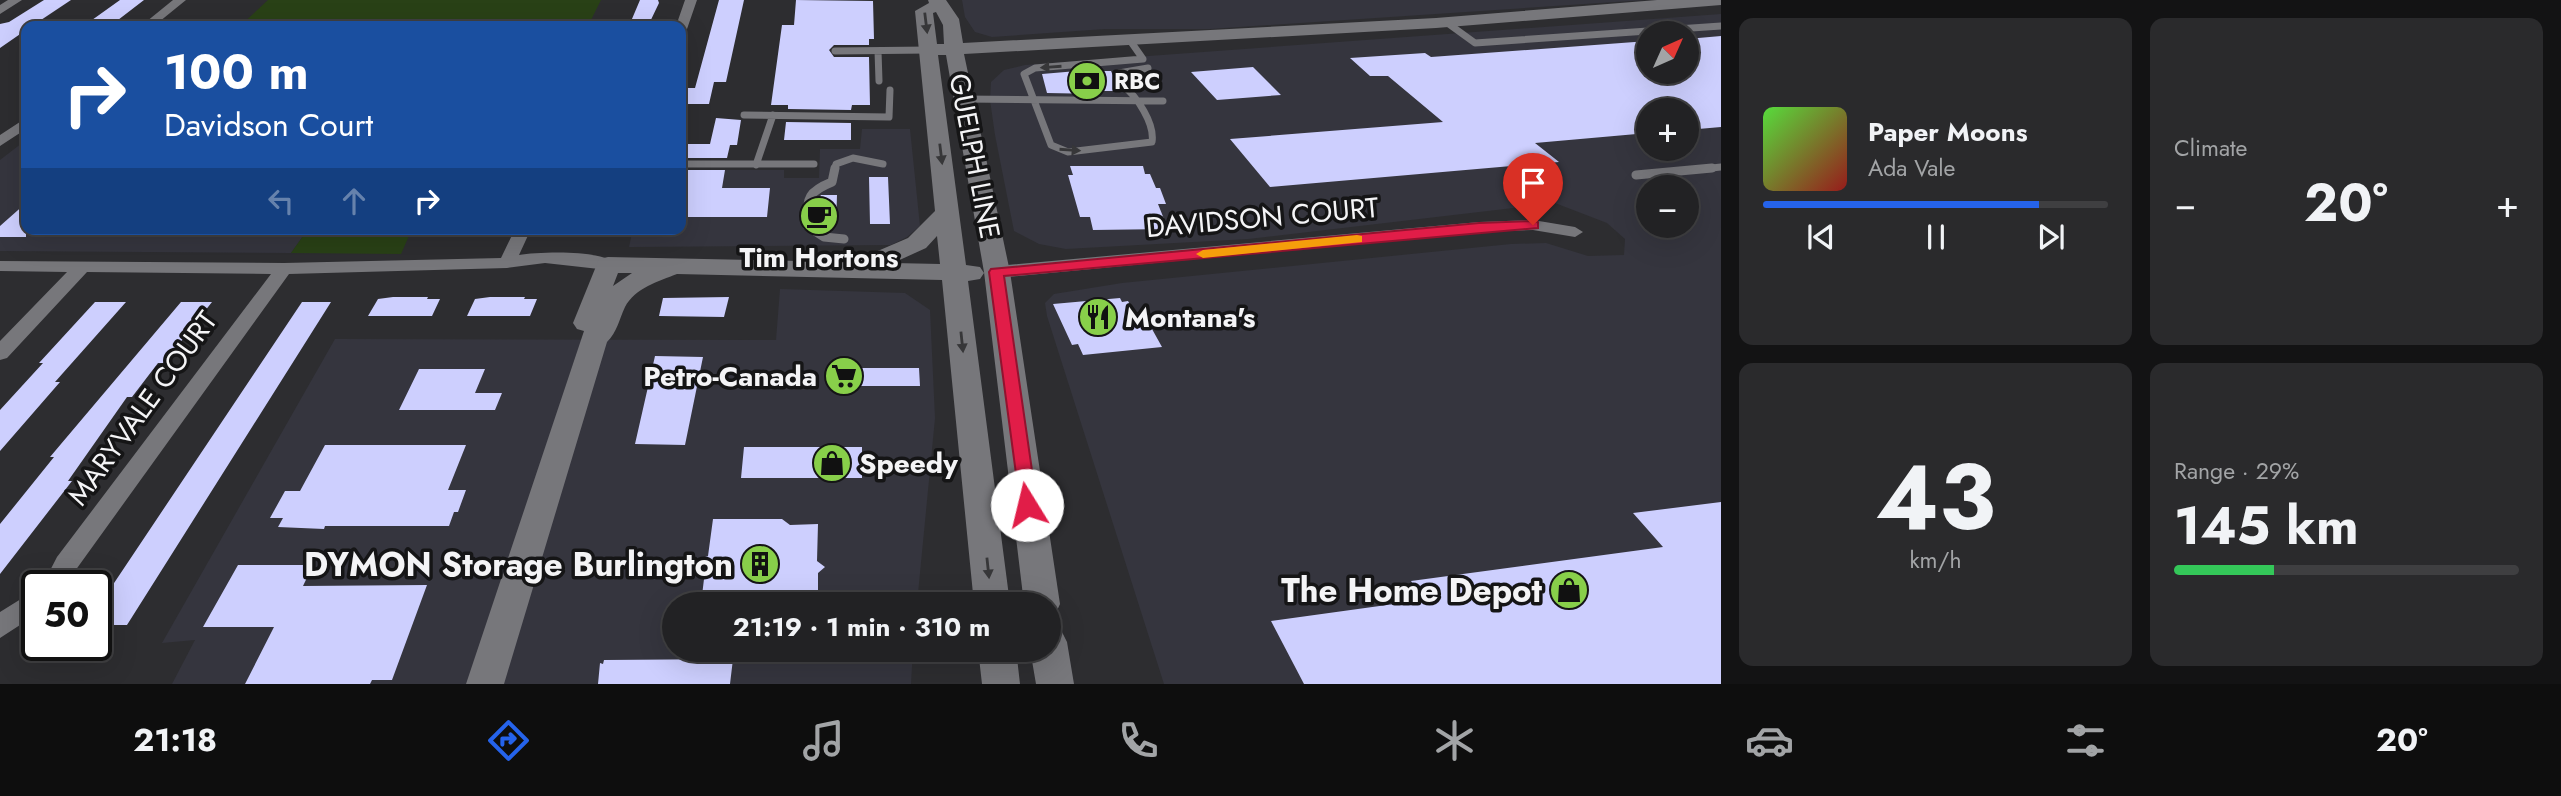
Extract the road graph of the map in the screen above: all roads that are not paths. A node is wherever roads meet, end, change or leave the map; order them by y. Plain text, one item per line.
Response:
1 (16, 0) edge
2 (180, 0) edge
3 (691, 0) edge
4 (1721, 0) edge
5 (1696, 1) edge
6 (937, 2) edge
7 (0, 10) edge
8 (153, 21) edge
9 (684, 21) edge
10 (1446, 22) junction
11 (1721, 26) edge
12 (1129, 40) junction
13 (1036, 45) junction
14 (929, 50) junction
15 (954, 50) junction
16 (835, 51) dead end
17 (878, 51) junction
18 (1148, 68) dead end
19 (1123, 73) dead end
20 (879, 81) dead end
21 (1129, 87) dead end
22 (890, 90) dead end
23 (964, 97) junction
24 (1033, 101) junction
25 (1163, 101) dead end
26 (1136, 102) junction
27 (744, 115) dead end
28 (772, 116) junction
29 (21, 125) edge
30 (0, 142) edge
31 (686, 164) edge
32 (756, 164) junction
33 (814, 164) dead end
34 (883, 164) dead end
35 (1721, 167) edge
36 (1636, 175) dead end
37 (948, 211) junction
38 (1575, 232) dead end
39 (520, 235) edge
40 (844, 239) dead end
41 (507, 263) junction
42 (608, 265) junction
43 (83, 266) junction
44 (0, 267) edge
45 (673, 267) junction
46 (284, 269) junction
47 (851, 272) junction
48 (997, 272) junction
49 (954, 274) junction
50 (594, 337) junction
51 (0, 353) edge
52 (63, 570) edge
53 (991, 592) edge
54 (1040, 592) edge
55 (21, 611) edge
56 (0, 626) edge
57 (998, 662) edge
58 (1051, 662) edge
59 (485, 684) edge
60 (1001, 684) edge
61 (1055, 684) edge

1 - 7 street
2 - 8 street
3 - 9 street
4 - 5 main road
5 - 10 main road
6 -> 14 main road, GUELPH LINE
6 - 15 main road, GUELPH LINE
10 - 11 lane
10 - 12 main road
12 - 13 main road
12 -> 24 lane
13 - 15 main road
13 - 23 main road
14 - 15 main road
14 - 17 lane
14 -> 37 main road, GUELPH LINE
15 - 23 main road, GUELPH LINE
16 - 17 lane
17 - 20 lane
18 - 19 lane
21 - 26 lane
22 - 28 lane
23 - 24 lane
23 - 48 main road, GUELPH LINE
24 - 26 lane
24 -> 26 lane
25 - 26 lane
27 - 28 lane
28 - 32 lane
29 - 30 street
31 - 32 lane
32 - 33 lane
34 - 40 lane
35 - 36 lane
37 - 47 main road
37 - 49 main road, GUELPH LINE
38 - 48 street, DAVIDSON COURT
39 - 41 street
41 - 42 street
41 - 46 street
42 - 45 main road, DAVIDSON COURT
42 - 50 main road
43 - 44 street
43 - 46 street
43 - 51 street
45 - 47 main road, DAVIDSON COURT
45 - 50 main road
46 - 52 street, MARYVALE COURT
47 - 49 main road, DAVIDSON COURT
48 - 49 main road, DAVIDSON COURT
48 - 54 main road, GUELPH LINE
49 -> 53 main road, GUELPH LINE
50 - 59 main road
55 - 56 street
57 - 60 main road
58 - 61 main road

